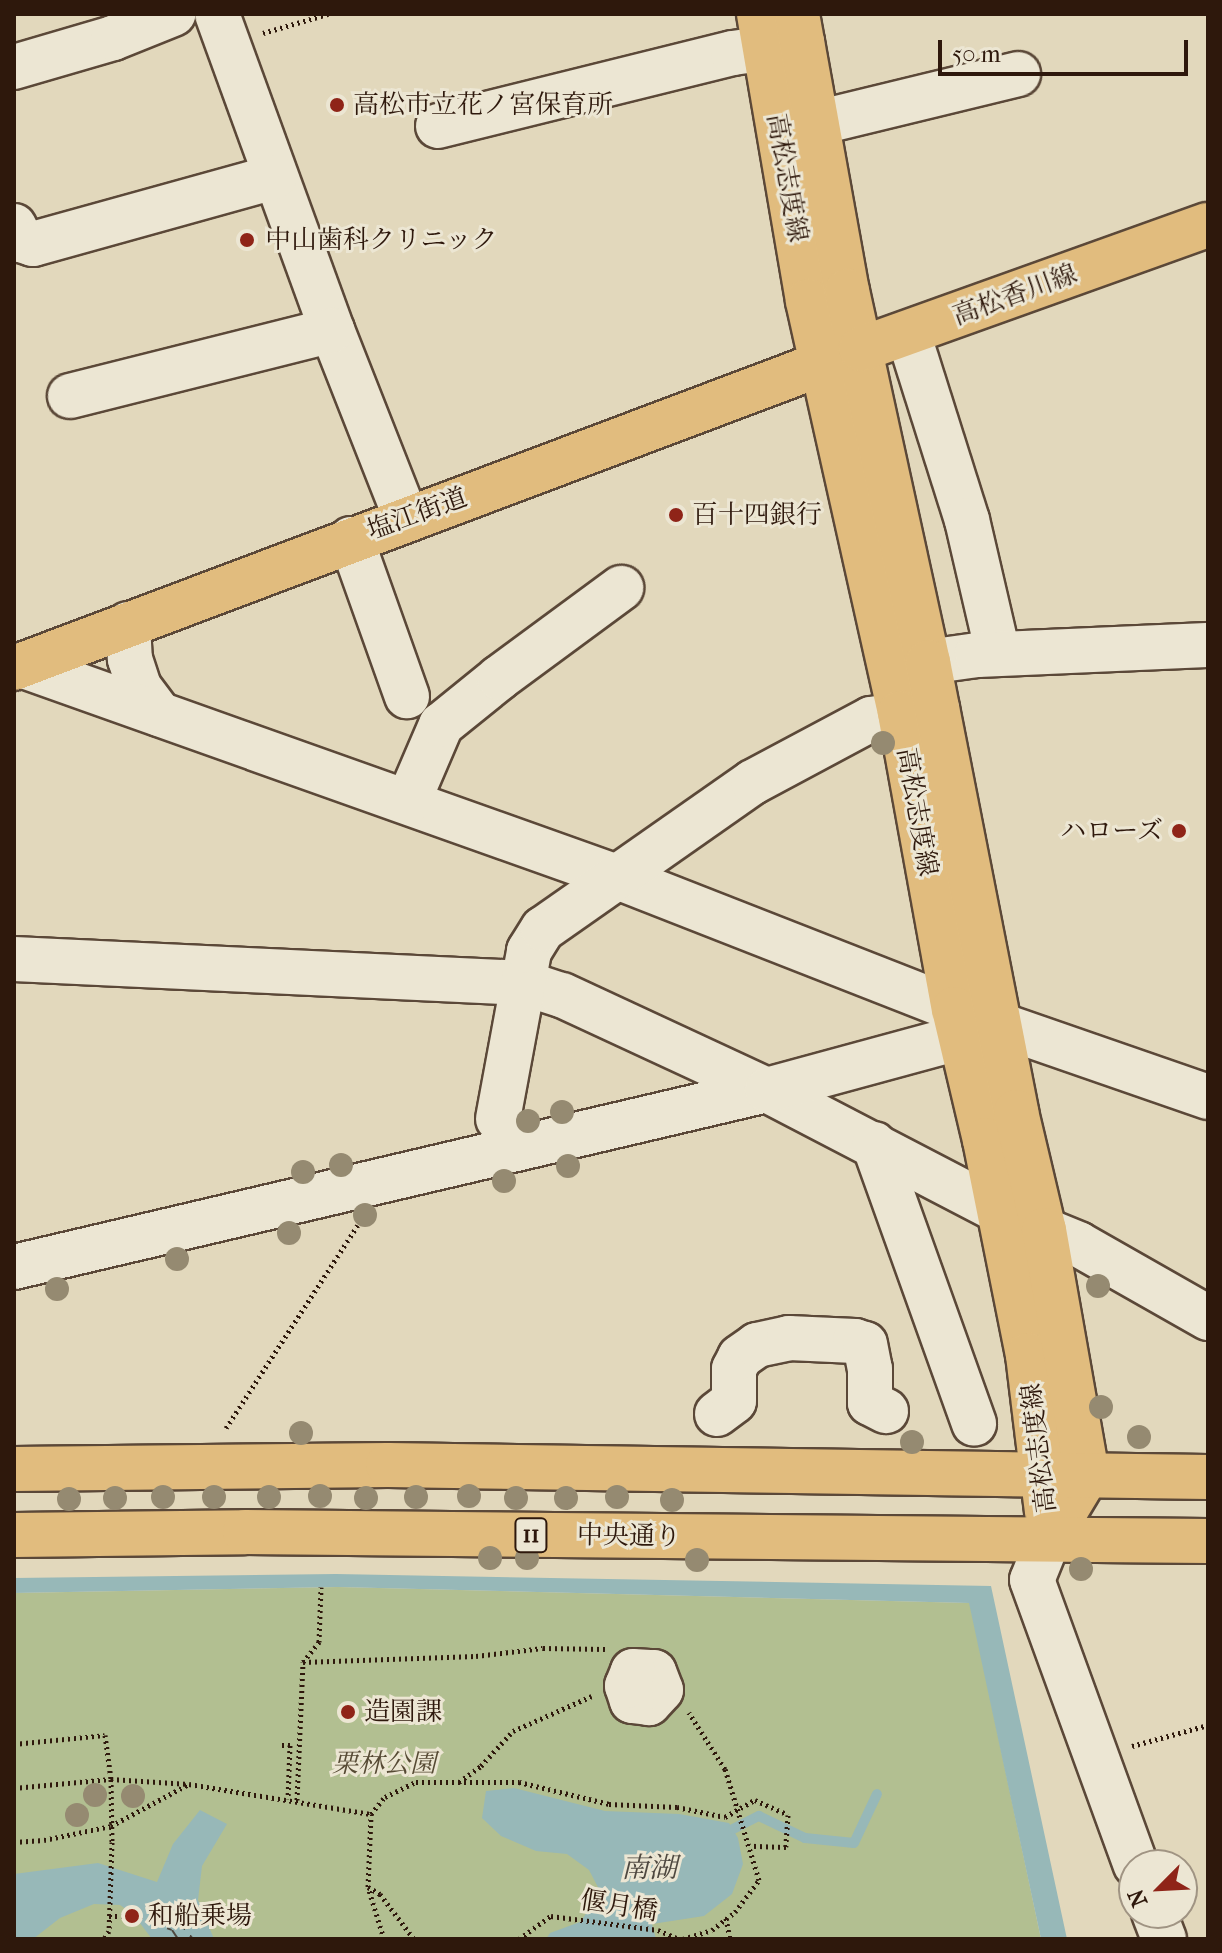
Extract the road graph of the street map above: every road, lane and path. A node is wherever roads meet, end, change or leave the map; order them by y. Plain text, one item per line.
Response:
1 (173, 14) edge
2 (328, 14) edge
3 (110, 26) edge
4 (222, 29) edge
5 (781, 30) edge
6 (14, 67) edge
7 (1018, 74) dead end
8 (817, 123) junction
9 (438, 126) dead end
10 (275, 177) junction
11 (1208, 225) edge
12 (14, 226) edge
13 (332, 330) junction
14 (908, 333) junction
15 (861, 349) junction
16 (821, 365) junction
17 (70, 396) dead end
18 (406, 518) junction
19 (351, 539) junction
20 (621, 588) dead end
21 (128, 624) junction
22 (1208, 645) edge
23 (998, 653) junction
24 (909, 664) junction
25 (18, 667) edge
26 (407, 696) dead end
27 (918, 711) junction
28 (159, 714) junction
29 (408, 802) junction
30 (620, 878) junction
31 (14, 959) edge
32 (524, 983) junction
33 (972, 1025) junction
34 (767, 1090) junction
35 (1208, 1097) edge
36 (498, 1119) dead end
37 (874, 1144) junction
38 (998, 1210) junction
39 (358, 1225) dead end
40 (1044, 1230) junction
41 (14, 1267) edge
42 (1208, 1318) edge
43 (886, 1411) dead end
44 (717, 1414) dead end
45 (974, 1424) dead end
46 (226, 1428) dead end
47 (14, 1469) edge
48 (1066, 1476) junction
49 (1208, 1477) edge
50 (14, 1535) edge
51 (1049, 1538) junction
52 (1208, 1541) edge
53 (321, 1587) dead end
54 (303, 1662) junction
55 (635, 1675) junction
56 (1208, 1725) edge
57 (14, 1744) edge
58 (282, 1745) dead end
59 (1096, 1756) junction
60 (281, 1765) dead end
61 (289, 1765) junction
62 (111, 1779) junction
63 (458, 1783) junction
64 (189, 1784) junction
65 (14, 1788) edge
66 (288, 1799) junction
67 (297, 1800) junction
68 (740, 1811) junction
69 (371, 1814) junction
70 (111, 1826) junction
71 (14, 1842) edge
72 (750, 1846) junction
73 (1130, 1849) edge
74 (368, 1887) junction
75 (109, 1916) junction
76 (132, 1916) dead end
77 (726, 1918) junction
78 (104, 1939) edge
79 (384, 1939) edge
80 (414, 1939) edge
81 (519, 1939) edge
82 (681, 1939) edge
83 (730, 1939) edge

1 - 3 street
2 - 4 path
3 - 6 street
4 - 10 street
5 - 8 main road, 高松志度線
5 - 9 street
5 - 16 main road, 高松志度線
7 - 8 street
8 - 15 main road, 高松志度線
10 - 12 street
10 - 13 street
11 - 14 main road, 高松香川線
13 - 17 street
13 - 18 street
14 - 15 main road, 高松香川線
14 - 23 street
15 - 16 main road, 高松香川線
15 - 24 main road, 高松志度線
16 - 18 main road, 塩江街道
16 - 24 main road, 高松志度線
18 - 19 main road, 塩江街道
19 - 21 main road, 塩江街道
19 - 26 street
20 - 29 street
21 - 25 main road, 塩江街道
21 - 28 street
22 - 23 street
23 - 24 street
24 - 27 main road, 高松志度線
25 - 28 street
27 - 30 street
27 - 33 main road, 高松志度線
28 - 29 street
29 - 30 street
30 - 32 street
30 - 33 street
31 - 32 street
32 - 34 street
32 - 36 street
33 - 34 street
33 - 35 street
33 - 38 main road, 高松志度線
33 - 40 main road, 高松志度線
34 - 37 street
34 - 41 street
37 - 38 street
37 - 45 street
38 - 48 main road, 高松志度線
39 - 46 path
40 - 42 street
40 - 48 main road, 高松志度線
43 - 44 street
47 - 48 main road
48 - 49 main road
48 - 51 main road, 高松志度線
50 - 51 main road, 中央通り / 11
51 - 52 main road, 中央通り / 11
51 - 59 street
53 - 54 path
54 - 55 path
54 - 67 path
55 - 63 path
55 - 68 path
56 - 59 path
57 - 62 path
58 - 61 path
59 - 73 street
60 - 61 path
61 - 66 path
62 - 64 path
62 - 65 path
62 - 70 path
63 - 68 path
63 - 69 path
64 - 66 path
64 - 70 path
66 - 67 path
67 - 69 path
68 - 72 path
68 - 72 path
69 - 74 path
70 - 71 path
70 - 75 path
72 - 77 path
74 - 79 path
74 - 80 path
75 - 76 path
75 - 78 path
77 - 82 path
77 - 83 path
81 - 82 path, 偃月橋

